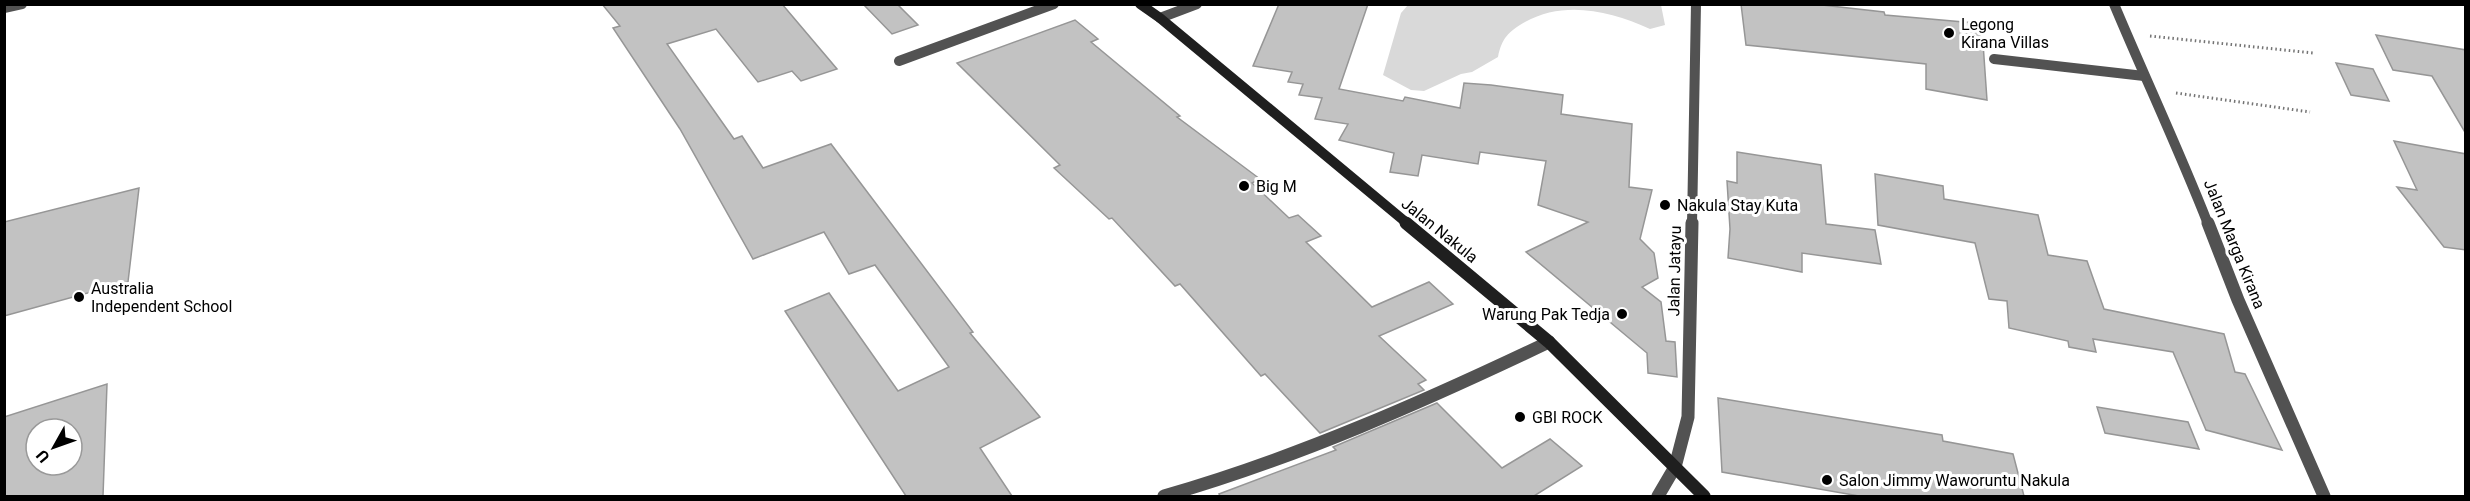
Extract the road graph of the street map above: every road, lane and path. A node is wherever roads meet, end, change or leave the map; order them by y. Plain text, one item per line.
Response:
1 (22, 4) edge
2 (1054, 4) edge
3 (1140, 4) edge
4 (1197, 4) edge
5 (1696, 4) edge
6 (2114, 4) edge
7 (4, 8) edge
8 (1160, 18) junction
9 (2126, 34) junction
10 (2313, 53) dead end
11 (1994, 59) dead end
12 (899, 62) dead end
13 (2144, 76) junction
14 (2151, 90) junction
15 (2310, 112) dead end
16 (1549, 342) junction
17 (1675, 467) junction
18 (1164, 496) edge
19 (1658, 496) edge
20 (1704, 496) edge
21 (2324, 496) edge

1 - 7 street
2 - 12 street
3 - 8 main road, Jalan Nakula
4 - 8 street
5 - 17 street, Jalan Jatayu
6 - 9 street, Jalan Marga Kirana
8 - 16 main road, Jalan Nakula
9 - 10 path
9 - 13 street, Jalan Marga Kirana
11 - 13 street
13 - 14 street, Jalan Marga Kirana
14 - 15 path
14 - 21 street, Jalan Marga Kirana
16 - 17 main road, Jalan Nakula
16 - 18 street
17 - 19 street, Jalan Jatayu
17 - 20 main road, Jalan Nakula

